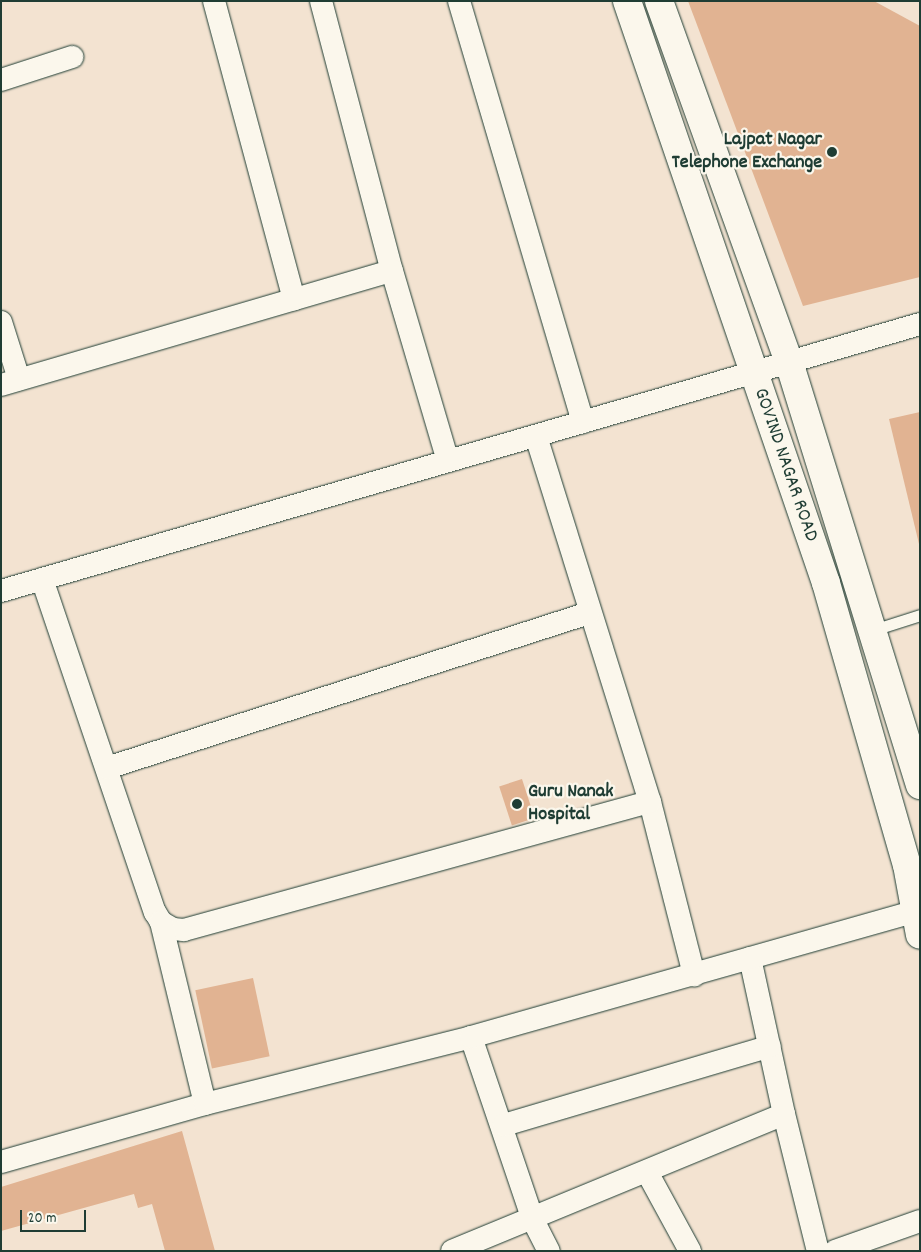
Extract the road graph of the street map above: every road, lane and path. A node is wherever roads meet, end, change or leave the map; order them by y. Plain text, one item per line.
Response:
1 (214, 1) edge
2 (320, 1) edge
3 (460, 1) edge
4 (627, 1) edge
5 (659, 1) edge
6 (72, 57) dead end
7 (1, 80) edge
8 (392, 271) junction
9 (294, 299) junction
10 (1, 322) edge
11 (920, 324) edge
12 (789, 362) junction
13 (754, 372) junction
14 (10, 382) edge
15 (583, 422) junction
16 (536, 436) junction
17 (448, 461) junction
18 (42, 579) junction
19 (1, 591) edge
20 (589, 613) junction
21 (920, 615) edge
22 (873, 630) junction
23 (106, 768) junction
24 (920, 785) edge
25 (650, 802) junction
26 (918, 919) edge
27 (161, 922) junction
28 (750, 958) junction
29 (694, 975) junction
30 (471, 1037) junction
31 (770, 1046) junction
32 (205, 1104) junction
33 (784, 1114) junction
34 (504, 1125) junction
35 (1, 1162) edge
36 (647, 1172) junction
37 (533, 1220) junction
38 (920, 1221) edge
39 (452, 1251) edge
40 (549, 1251) edge
41 (690, 1251) edge
42 (818, 1251) edge
43 (836, 1251) edge

1 - 9 street
2 - 8 street
3 - 15 street
4 - 13 main road, GOVIND NAGAR ROAD
5 - 12 main road, GOVIND NAGAR ROAD
6 - 7 street
8 - 9 street
8 - 17 street
9 - 14 street
10 - 14 street
11 - 12 street
12 - 13 street
12 - 22 main road, GOVIND NAGAR ROAD
13 - 15 street
13 - 26 main road, GOVIND NAGAR ROAD
15 - 16 street
16 - 17 street
16 - 20 street
17 - 18 street
18 - 19 street
18 - 23 street
20 - 23 street
20 - 25 street
21 - 22 lane
22 - 24 main road, GOVIND NAGAR ROAD
23 - 27 street
25 - 27 street
25 - 29 street
26 - 28 street
27 - 32 street
28 - 29 street
28 - 31 street
29 - 30 street
30 - 32 street
30 - 34 street
31 - 33 street
31 - 34 street
32 - 35 street
33 - 36 street
33 - 42 street
34 - 37 street
36 - 37 street
36 - 41 street
37 - 39 street
37 - 40 street
38 - 43 street

